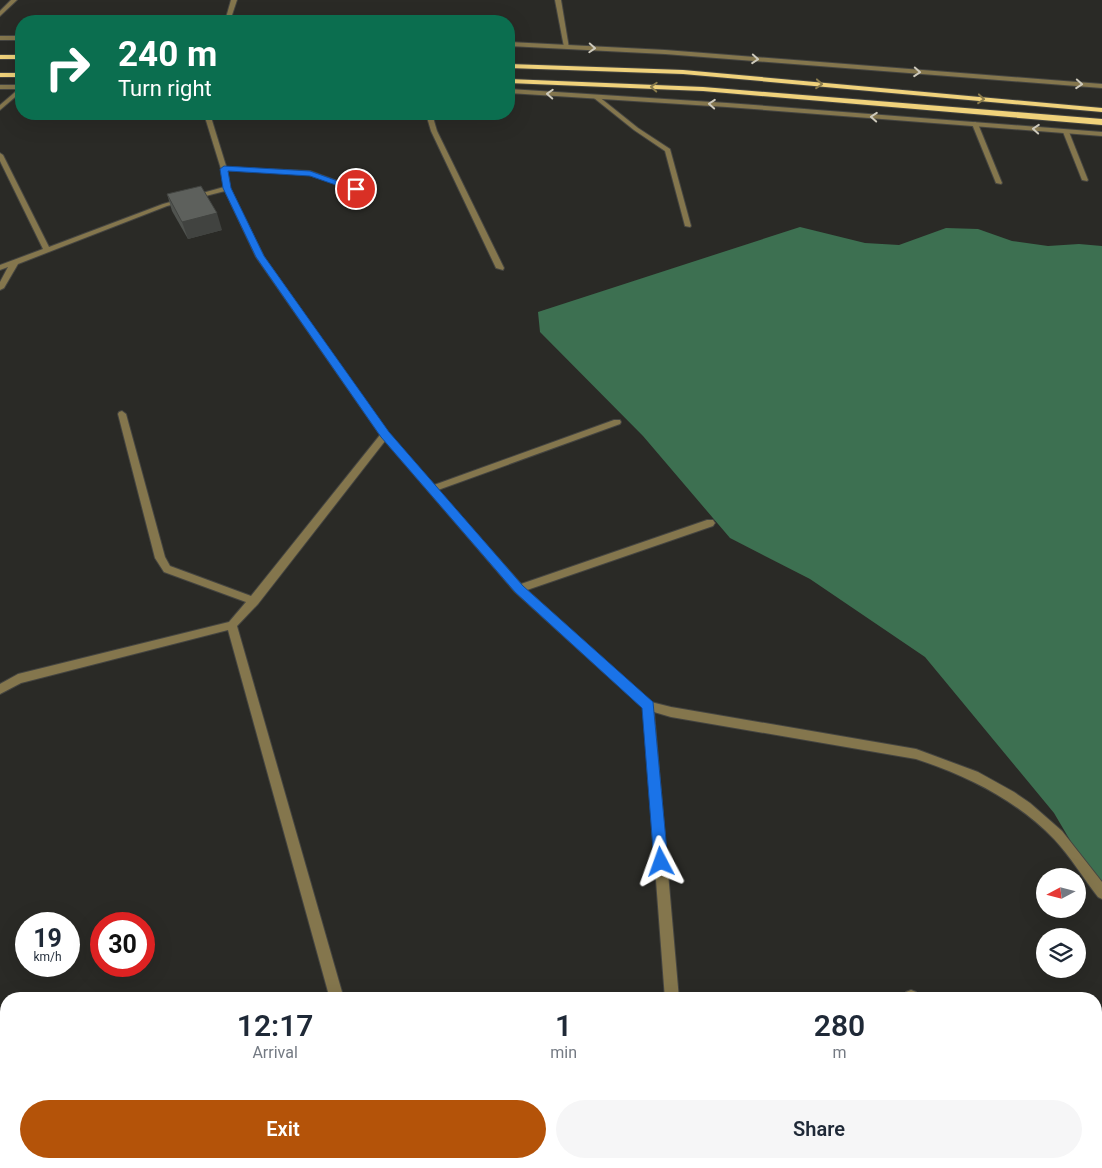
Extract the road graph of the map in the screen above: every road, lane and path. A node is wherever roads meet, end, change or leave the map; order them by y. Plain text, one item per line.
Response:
1 (14, 0) edge
2 (234, 0) edge
3 (558, 0) edge
4 (0, 14) edge
5 (228, 15) edge
6 (0, 38) edge
7 (15, 38) edge
8 (515, 44) edge
9 (568, 47) junction
10 (0, 57) edge
11 (15, 57) edge
12 (515, 66) edge
13 (0, 75) edge
14 (15, 75) edge
15 (515, 81) edge
16 (1102, 86) edge
17 (0, 87) edge
18 (15, 88) edge
19 (515, 92) edge
20 (15, 94) edge
21 (596, 97) junction
22 (0, 108) edge
23 (1102, 110) edge
24 (209, 120) edge
25 (431, 120) edge
26 (1102, 122) edge
27 (975, 124) junction
28 (1066, 132) junction
29 (1102, 134) edge
30 (0, 155) edge
31 (224, 169) junction
32 (1085, 180) dead end
33 (999, 183) dead end
34 (227, 188) junction
35 (356, 189) dead end
36 (688, 226) dead end
37 (47, 250) junction
38 (15, 262) junction
39 (0, 268) edge
40 (500, 268) dead end
41 (0, 288) edge
42 (122, 414) dead end
43 (616, 422) dead end
44 (385, 435) junction
45 (432, 489) junction
46 (710, 522) dead end
47 (519, 589) junction
48 (254, 601) junction
49 (232, 624) junction
50 (0, 689) edge
51 (648, 706) junction
52 (1102, 894) edge
53 (335, 992) edge
54 (671, 992) edge

1 - 4 street
2 - 5 street
3 - 9 street
6 - 7 street
8 - 9 street
9 -> 16 street
10 - 11 highway
12 -> 23 highway
13 - 14 highway
26 -> 15 highway
17 - 18 street
21 -> 19 street
20 - 22 street
27 -> 21 street
21 - 36 street
24 - 31 street
25 - 40 street
28 -> 27 street
27 - 33 street
28 - 29 street
28 - 32 street
30 - 37 street
31 - 34 street
31 - 35 street
34 - 37 street
34 - 44 street
37 - 38 street
38 - 39 street
38 - 41 street
42 - 48 street
43 - 45 street
44 - 45 street
44 - 48 street
45 - 47 street
46 - 47 street
47 - 51 street
48 - 49 street
49 - 50 street
49 - 53 street
51 - 52 street
51 - 54 street

